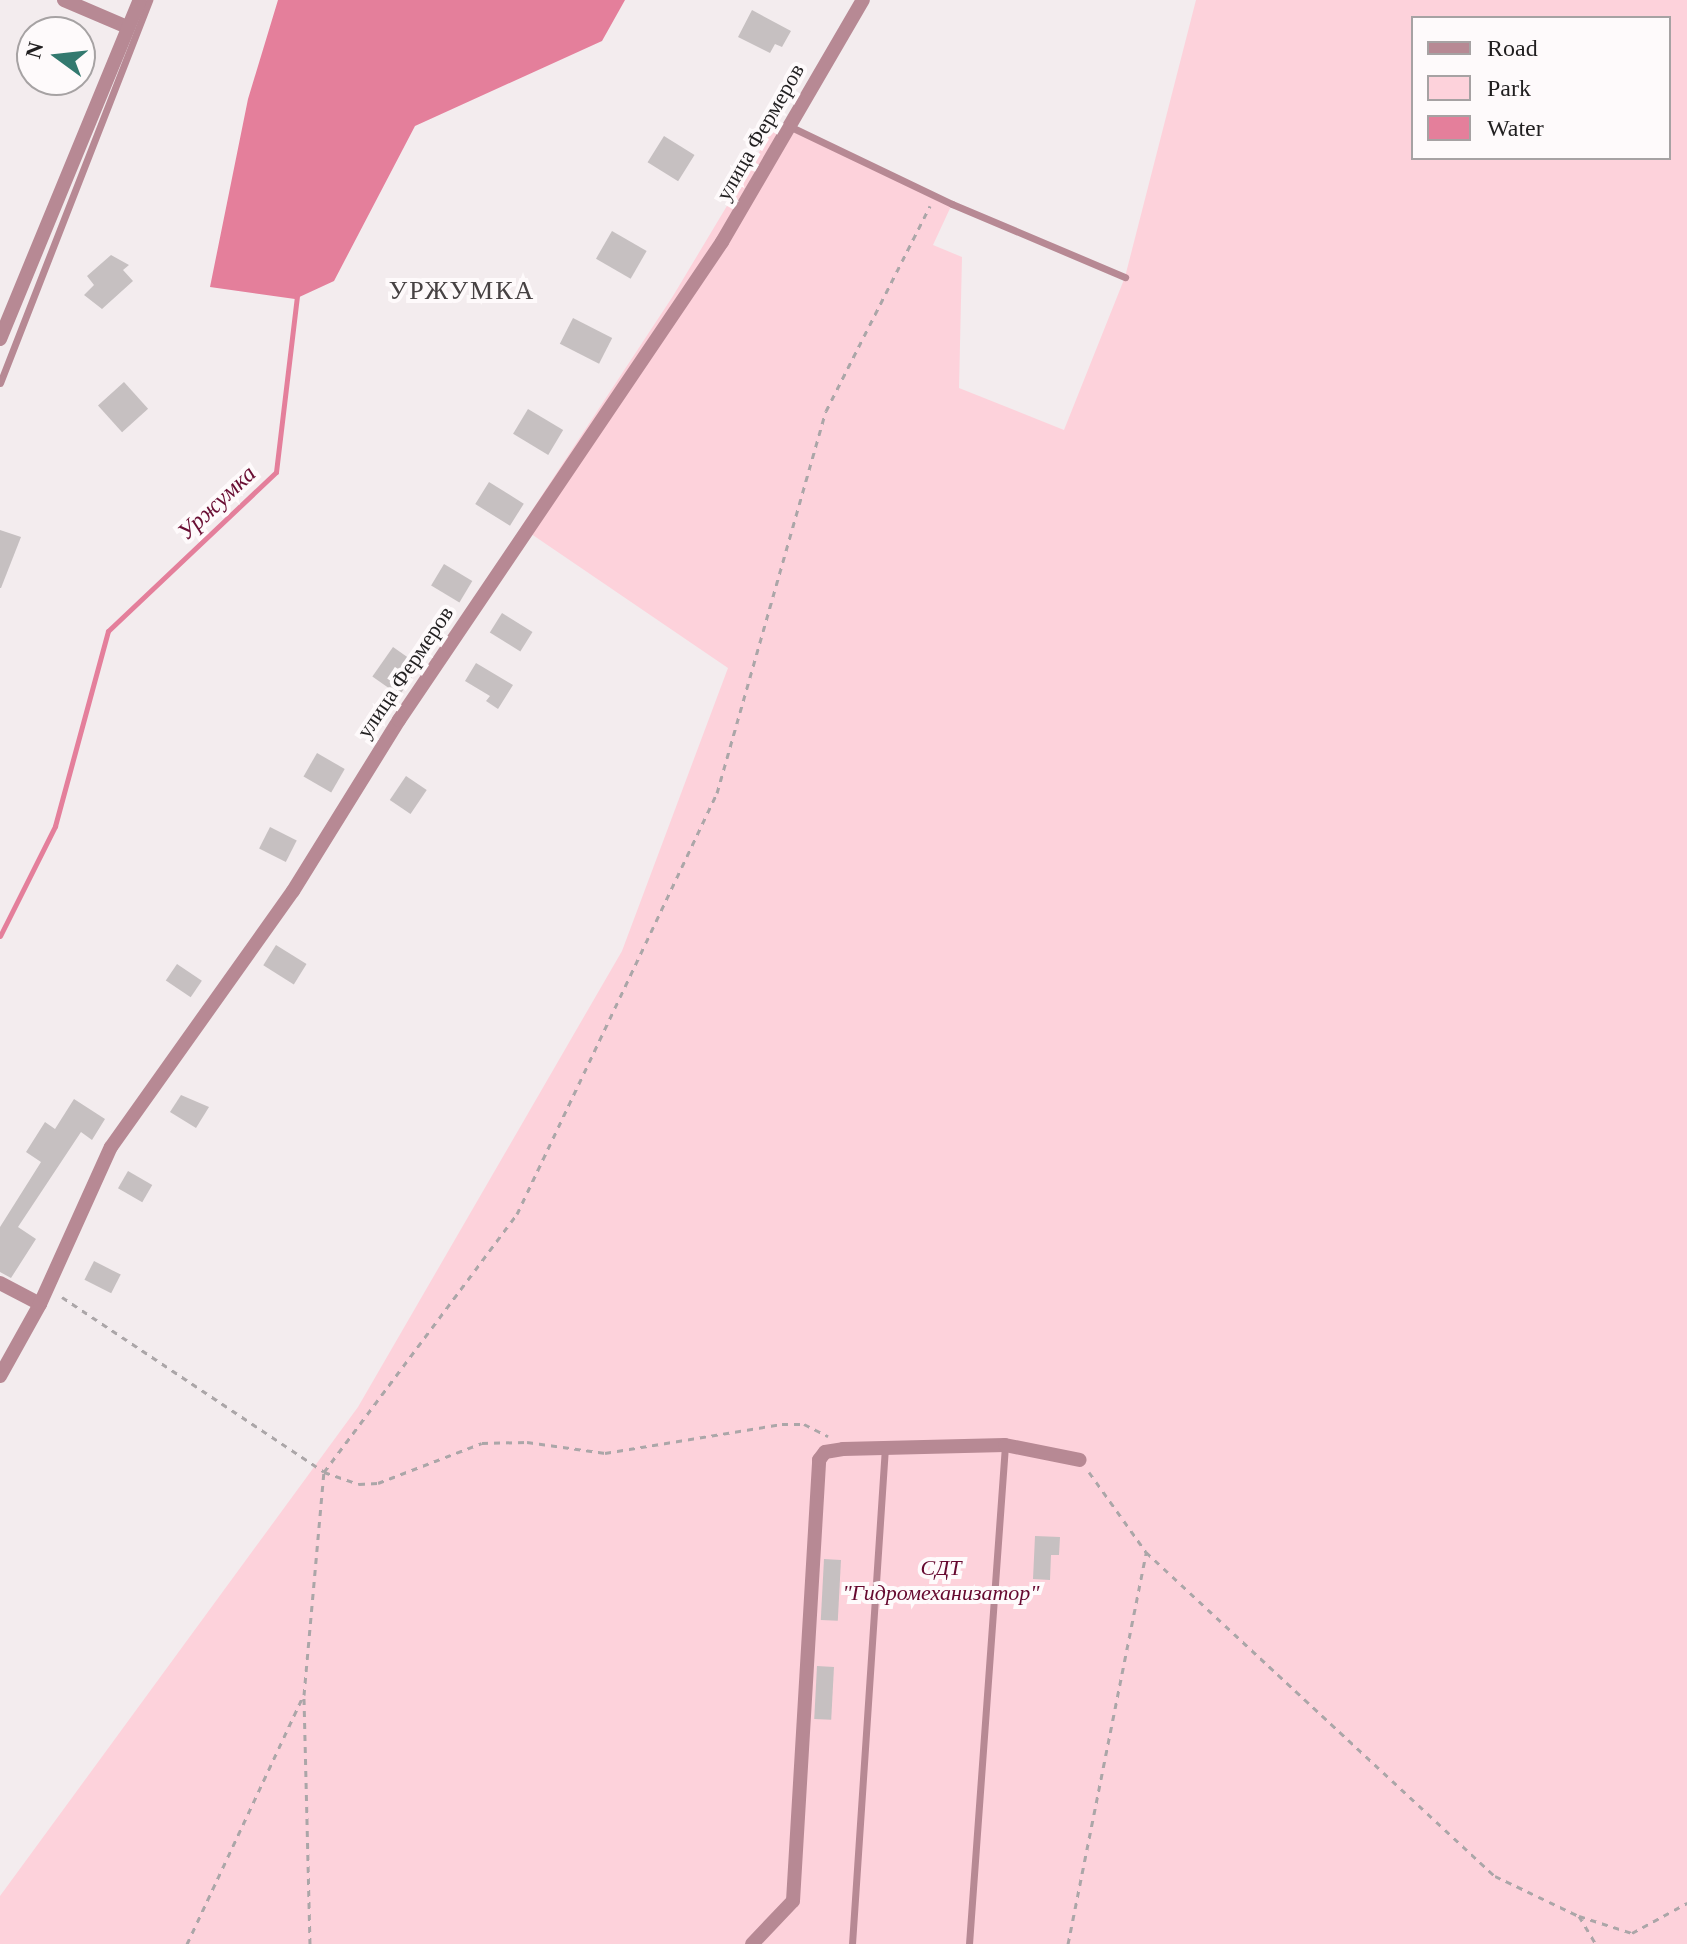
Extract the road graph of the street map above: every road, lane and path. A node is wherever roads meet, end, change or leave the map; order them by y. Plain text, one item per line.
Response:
1 (64, 0) edge
2 (140, 0) edge
3 (149, 0) edge
4 (863, 0) edge
5 (127, 27) junction
6 (789, 126) junction
7 (935, 196) junction
8 (1125, 277) dead end
9 (0, 339) edge
10 (0, 383) edge
11 (0, 1283) edge
12 (47, 1287) junction
13 (40, 1304) junction
14 (0, 1376) edge
15 (1005, 1445) junction
16 (843, 1449) junction
17 (885, 1451) junction
18 (1080, 1460) joint
19 (324, 1472) junction
20 (1146, 1552) junction
21 (304, 1695) junction
22 (1687, 1903) edge
23 (1579, 1916) junction
24 (187, 1944) edge
25 (310, 1944) edge
26 (752, 1944) edge
27 (852, 1944) edge
28 (969, 1944) edge
29 (1068, 1944) edge
30 (1596, 1944) edge

1 - 5 street
2 - 5 street
3 - 10 lane
4 - 6 street, улица Фермеров
5 - 9 street
6 - 7 lane
6 - 12 street, улица Фермеров
7 - 8 lane
7 - 19 path
11 - 13 street
12 - 13 street, улица Фермеров
12 - 19 path
13 - 14 street, улица Фермеров
15 - 17 street
15 - 18 street
15 - 28 lane
16 - 17 street
16 - 19 path
16 - 26 street
17 - 27 lane
18 - 20 path
19 - 21 path
20 - 23 path
20 - 29 path
21 - 24 path
21 - 25 path
22 - 23 path
23 - 30 path

